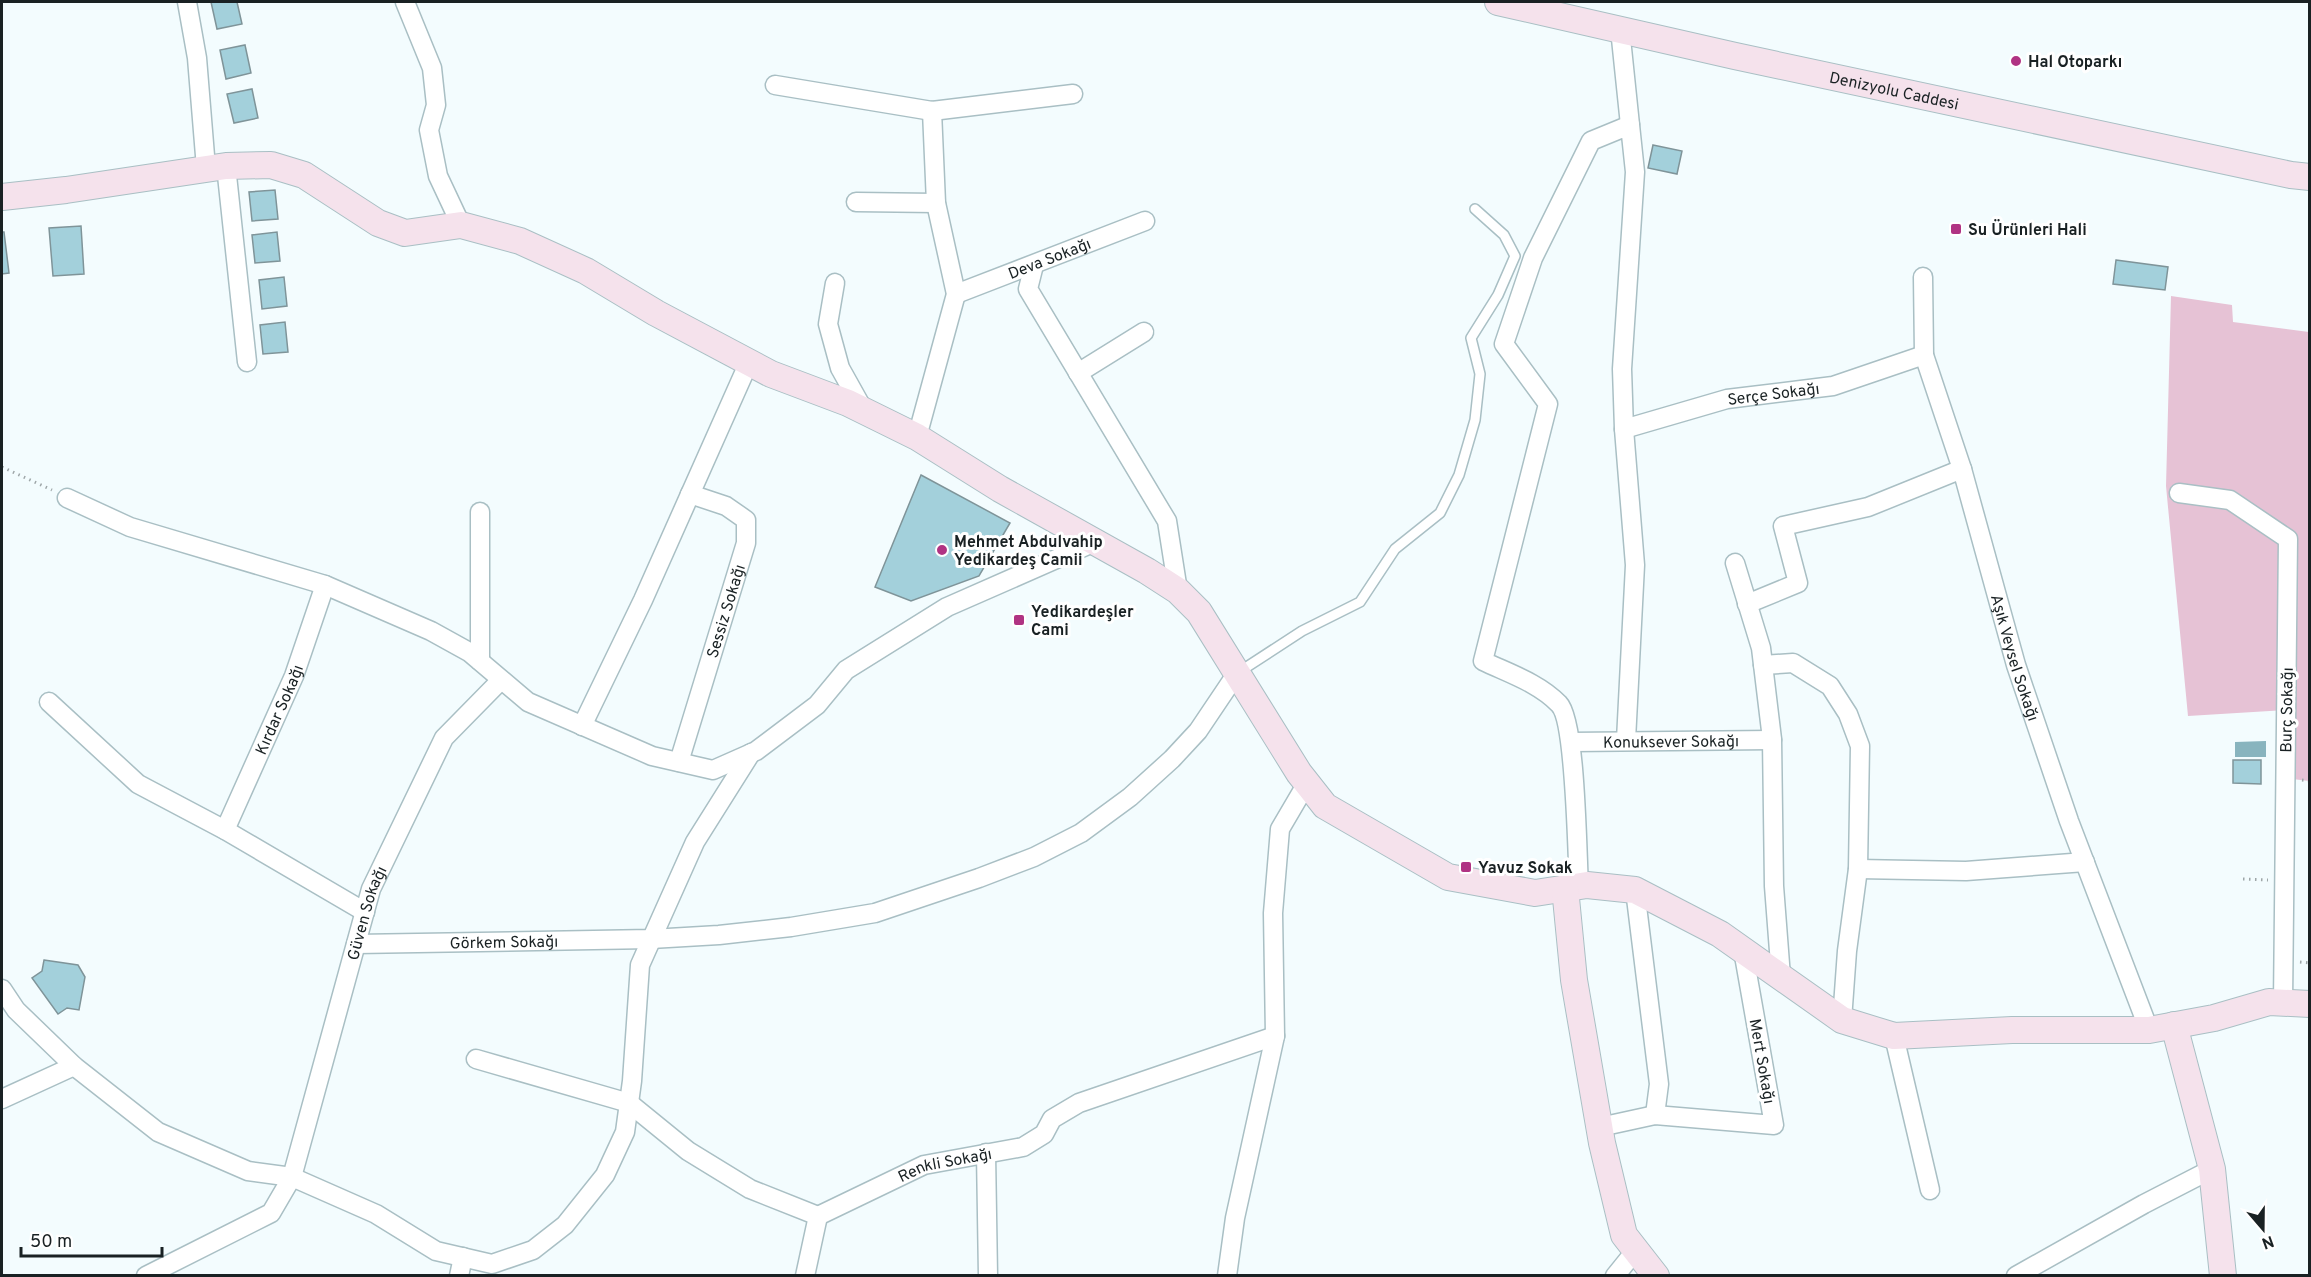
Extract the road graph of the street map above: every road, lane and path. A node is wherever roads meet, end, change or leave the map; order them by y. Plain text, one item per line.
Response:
1 (187, 2) edge
2 (405, 2) edge
3 (1498, 2) edge
4 (1620, 29) junction
5 (776, 85) dead end
6 (1073, 94) dead end
7 (932, 111) junction
8 (1630, 125) junction
9 (216, 167) junction
10 (2303, 178) edge
11 (2, 197) edge
12 (856, 202) dead end
13 (936, 203) junction
14 (1475, 209) dead end
15 (1145, 221) dead end
16 (461, 225) junction
17 (1034, 265) junction
18 (1923, 277) dead end
19 (835, 283) dead end
20 (956, 294) junction
21 (1144, 332) dead end
22 (1924, 355) junction
23 (247, 362) dead end
24 (749, 362) junction
25 (1078, 373) junction
26 (864, 411) junction
27 (1624, 429) junction
28 (917, 437) junction
29 (2, 467) edge
30 (1962, 469) junction
31 (2179, 493) dead end
32 (690, 494) junction
33 (67, 498) joint
34 (480, 512) dead end
35 (1095, 542) junction
36 (1734, 563) dead end
37 (326, 585) junction
38 (1178, 591) junction
39 (1747, 604) junction
40 (480, 661) junction
41 (1763, 664) junction
42 (1237, 673) junction
43 (501, 680) junction
44 (50, 702) dead end
45 (582, 726) junction
46 (1626, 740) junction
47 (1772, 740) junction
48 (1571, 742) junction
49 (751, 753) junction
50 (679, 762) junction
51 (1306, 783) junction
52 (225, 830) junction
53 (2085, 862) junction
54 (1858, 869) junction
55 (2243, 879) dead end
56 (2284, 882) junction
57 (1572, 887) junction
58 (1635, 890) junction
59 (365, 912) junction
60 (651, 939) junction
61 (356, 944) junction
62 (1743, 950) junction
63 (1781, 977) junction
64 (2, 989) edge
65 (2283, 1003) junction
66 (2310, 1004) edge
67 (1842, 1020) junction
68 (2162, 1027) junction
69 (1275, 1036) junction
70 (1894, 1036) junction
71 (476, 1059) dead end
72 (74, 1066) junction
73 (2, 1099) edge
74 (629, 1102) junction
75 (1654, 1115) junction
76 (1600, 1127) junction
77 (986, 1153) junction
78 (2212, 1169) junction
79 (292, 1177) junction
80 (1929, 1190) dead end
81 (818, 1216) junction
82 (1636, 1250) junction
83 (463, 1257) junction
84 (146, 1275) edge
85 (459, 1275) edge
86 (805, 1275) edge
87 (988, 1275) edge
88 (1227, 1275) edge
89 (1615, 1275) edge
90 (1656, 1275) edge
91 (2016, 1275) edge
92 (2223, 1275) edge

1 - 9 street
2 - 16 street
3 - 4 main road, Denizyolu Caddesi
4 - 8 street
4 - 10 main road, Denizyolu Caddesi
5 - 7 street
6 - 7 street
7 - 13 street
8 - 27 street
8 - 48 street
9 - 11 main road
9 - 16 main road
9 - 23 street
12 - 13 street
13 - 20 street
14 - 42 lane
15 - 17 street, Deva Sokağı
16 - 24 main road
17 - 20 street, Deva Sokağı
17 - 25 street
18 - 22 street, Aşık Veysel Sokağı
19 - 26 street
20 - 28 street
21 - 25 street
22 - 27 street, Serçe Sokağı
22 - 30 street, Aşık Veysel Sokağı
24 - 26 main road
24 - 32 street
25 - 38 street
26 - 28 main road
27 - 46 street
28 - 35 main road
29 - 33 path
30 - 39 street
30 - 53 street, Aşık Veysel Sokağı
31 - 56 street, Burç Sokağı
32 - 45 street
32 - 50 street, Sessiz Sokağı
33 - 37 street
34 - 40 street
35 - 38 main road
35 - 49 street
36 - 39 street
37 - 40 street
37 - 52 street, Kırdar Sokağı
38 - 42 main road
39 - 41 street
40 - 43 street
41 - 47 street
41 - 54 street
42 - 51 main road
42 - 60 street, Görkem Sokağı
43 - 45 street
43 - 59 street, Güven Sokağı
44 - 52 street
45 - 50 street
46 - 47 street, Konuksever Sokağı
46 - 48 street, Konuksever Sokağı
47 - 63 street
48 - 57 street
49 - 50 street
49 - 60 street
51 - 57 main road
51 - 69 street
52 - 59 street
53 - 54 street
53 - 68 street, Aşık Veysel Sokağı
54 - 67 street
55 - 56 path
56 - 65 street, Burç Sokağı
57 - 58 main road
57 - 76 main road
58 - 62 main road
58 - 75 street
59 - 61 street, Güven Sokağı
60 - 61 street, Görkem Sokağı
60 - 74 street
61 - 79 street, Güven Sokağı
62 - 63 main road
62 - 75 street, Mert Sokağı
63 - 67 main road
64 - 72 street
65 - 66 main road
65 - 68 main road
67 - 70 main road
68 - 70 main road
68 - 78 main road
69 - 77 street, Renkli Sokağı
69 - 88 street
70 - 80 street
71 - 74 street
72 - 73 street
72 - 79 street
74 - 81 street
74 - 83 street
75 - 76 street, Mert Sokağı
76 - 82 main road
77 - 81 street, Renkli Sokağı
77 - 87 street
78 - 91 street
78 - 92 main road
79 - 83 street
79 - 84 street, Güven Sokağı
81 - 86 street
82 - 89 street
82 - 90 main road
83 - 85 street

